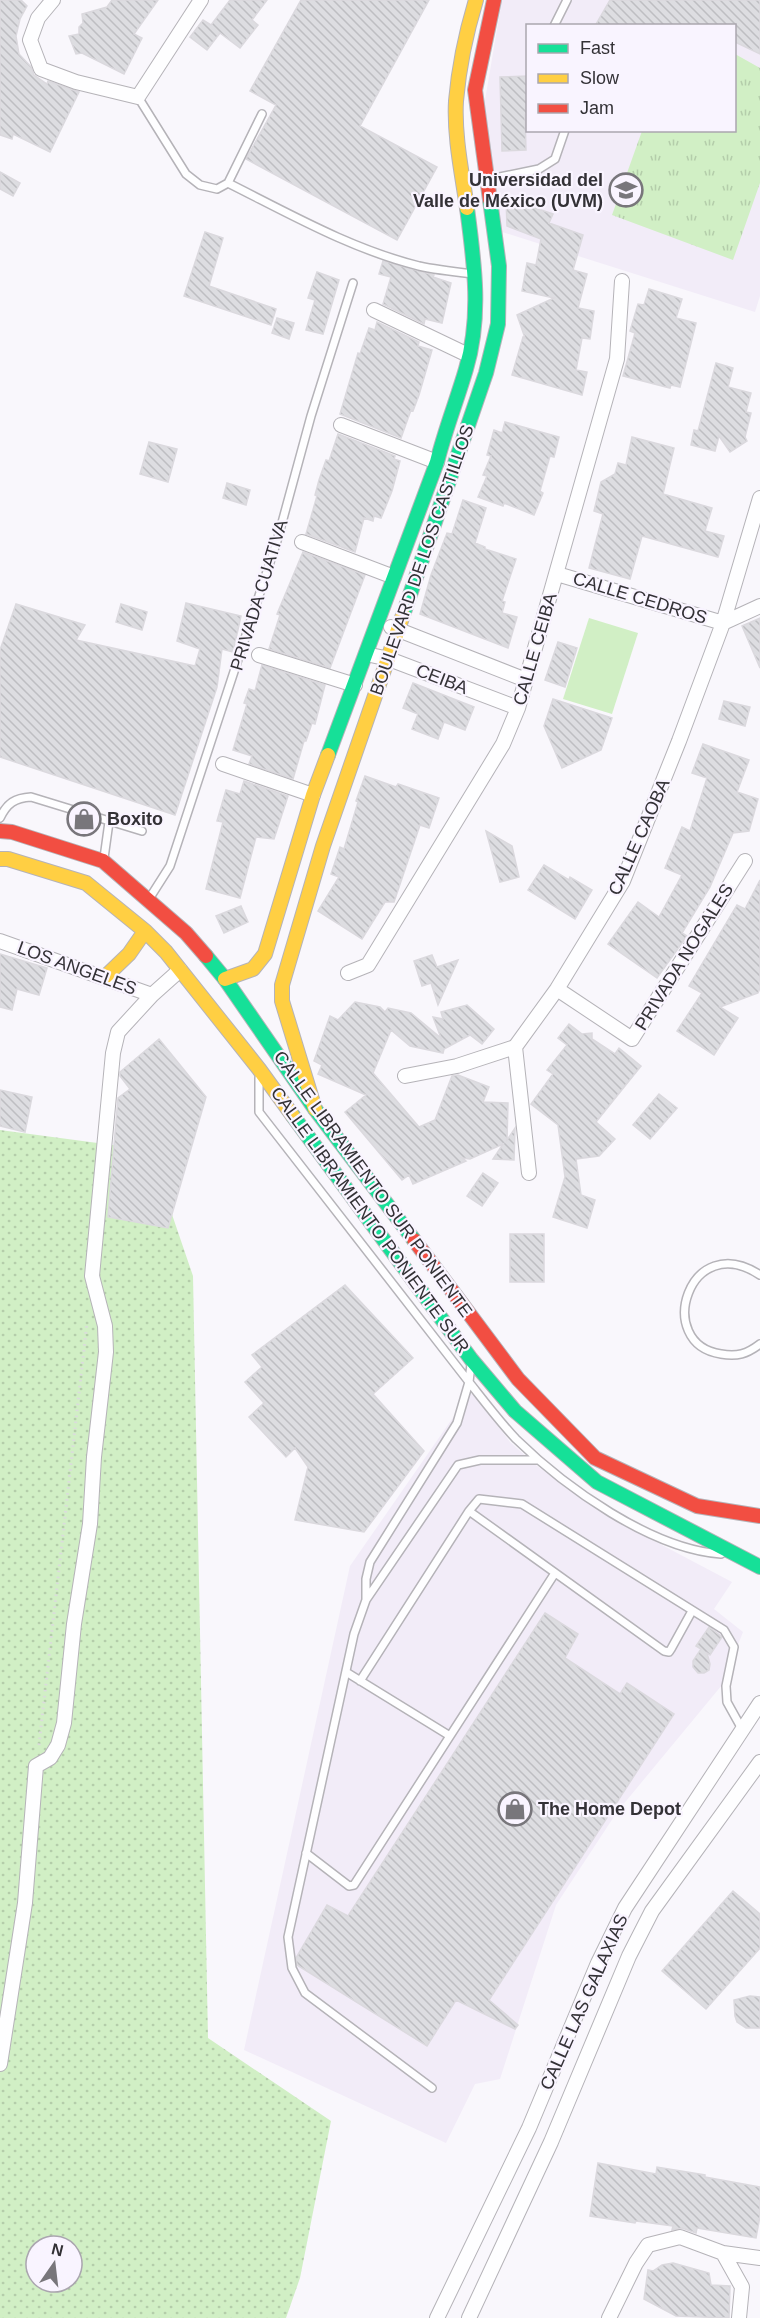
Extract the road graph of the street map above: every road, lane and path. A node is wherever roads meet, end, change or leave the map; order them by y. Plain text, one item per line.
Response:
1 (54, 0) edge
2 (201, 0) edge
3 (476, 0) edge
4 (494, 0) edge
5 (567, 0) edge
6 (555, 24) edge
7 (138, 97) junction
8 (262, 114) dead end
9 (564, 132) edge
10 (487, 180) junction
11 (228, 183) junction
12 (476, 275) junction
13 (622, 280) dead end
14 (353, 283) dead end
15 (374, 310) dead end
16 (468, 355) junction
17 (458, 392) junction
18 (478, 397) junction
19 (342, 425) dead end
20 (437, 462) junction
21 (760, 498) edge
22 (302, 542) dead end
23 (557, 574) junction
24 (394, 577) junction
25 (760, 606) edge
26 (376, 622) junction
27 (723, 623) junction
28 (399, 630) junction
29 (366, 654) junction
30 (259, 655) dead end
31 (389, 659) junction
32 (526, 680) junction
33 (355, 685) junction
34 (518, 708) junction
35 (222, 764) dead end
36 (313, 795) junction
37 (0, 818) edge
38 (109, 822) junction
39 (0, 831) edge
40 (142, 831) dead end
41 (0, 859) edge
42 (103, 861) junction
43 (745, 861) dead end
44 (148, 901) junction
45 (145, 931) junction
46 (0, 941) edge
47 (180, 970) junction
48 (348, 972) dead end
49 (105, 977) junction
50 (225, 980) junction
51 (557, 989) junction
52 (152, 995) junction
53 (515, 1047) junction
54 (259, 1069) junction
55 (405, 1076) dead end
56 (315, 1109) junction
57 (529, 1173) dead end
58 (760, 1275) edge
59 (88, 1312) dead end
60 (760, 1344) edge
61 (471, 1359) junction
62 (469, 1382) junction
63 (538, 1460) junction
64 (469, 1511) junction
65 (760, 1516) edge
66 (740, 1555) junction
67 (760, 1567) edge
68 (555, 1573) junction
69 (366, 1600) junction
70 (692, 1611) junction
71 (346, 1672) junction
72 (360, 1681) junction
73 (760, 1703) edge
74 (742, 1729) junction
75 (450, 1736) junction
76 (760, 1762) edge
77 (36, 1766) junction
78 (306, 1853) junction
79 (573, 2023) junction
80 (597, 2032) junction
81 (0, 2064) edge
82 (432, 2088) dead end
83 (723, 2253) junction
84 (760, 2258) edge
85 (437, 2318) edge
86 (469, 2318) edge
87 (609, 2318) edge
88 (739, 2318) edge

1 - 7 street
2 - 7 street
3 - 12 street, BOULEVARD DE LOS CASTILLOS
4 - 10 street, BOULEVARD DE LOS CASTILLOS
5 - 6 lane
7 - 11 lane
8 - 11 lane
9 - 10 lane
10 - 18 street, BOULEVARD DE LOS CASTILLOS
11 - 12 lane
12 - 16 street, BOULEVARD DE LOS CASTILLOS
13 - 23 street, CALLE CEIBA
14 - 44 lane, PRIVADA CUATIVA
15 - 16 street
16 - 17 street, BOULEVARD DE LOS CASTILLOS
17 - 18 street
17 - 20 street, BOULEVARD DE LOS CASTILLOS
18 - 28 street, BOULEVARD DE LOS CASTILLOS
19 - 20 street
20 - 24 street, BOULEVARD DE LOS CASTILLOS
21 - 27 street, CALLE CAOBA
22 - 24 street
23 - 27 street, CALLE CEDROS
23 - 32 street, CALLE CEIBA
24 - 26 street, BOULEVARD DE LOS CASTILLOS
25 - 27 street
26 - 28 street
26 - 29 street, BOULEVARD DE LOS CASTILLOS
27 - 51 street, CALLE CAOBA
28 - 31 street, BOULEVARD DE LOS CASTILLOS
28 - 32 street
29 - 31 street, CEIBA
29 - 33 street, BOULEVARD DE LOS CASTILLOS
30 - 33 street
31 - 34 street, CEIBA
31 - 56 street, BOULEVARD DE LOS CASTILLOS
32 - 34 street, CALLE CEIBA
33 - 36 street, BOULEVARD DE LOS CASTILLOS
34 - 48 street, CALLE CEIBA
35 - 36 street
36 - 50 street, BOULEVARD DE LOS CASTILLOS
37 - 38 lane
38 - 40 lane
38 - 42 lane
39 - 42 street, CALLE LIBRAMIENTO SUR PONIENTE
41 - 45 street, CALLE LIBRAMIENTO PONIENTE SUR
42 - 44 street, CALLE LIBRAMIENTO SUR PONIENTE
43 - 51 street, PRIVADA NOGALES
44 - 50 street, CALLE LIBRAMIENTO SUR PONIENTE
45 - 47 street, CALLE LIBRAMIENTO PONIENTE SUR
45 - 49 street
46 - 49 street, LOS ANGELES
47 - 52 street, LOS ANGELES
47 - 54 street, CALLE LIBRAMIENTO PONIENTE SUR
49 - 52 street, LOS ANGELES
50 - 56 street, CALLE LIBRAMIENTO SUR PONIENTE
51 - 53 street, CALLE CAOBA
52 - 77 street
53 - 55 street
53 - 57 street
54 - 61 street, CALLE LIBRAMIENTO PONIENTE SUR
54 - 62 lane
56 - 65 street, CALLE LIBRAMIENTO SUR PONIENTE
58 - 60 lane
59 - 77 path
61 - 62 lane
61 - 66 street, CALLE LIBRAMIENTO PONIENTE SUR
62 - 63 lane
62 - 69 lane
63 - 66 lane
63 - 69 lane
64 - 68 lane
64 - 70 lane
64 - 72 lane
66 - 67 street, CALLE LIBRAMIENTO PONIENTE SUR
68 - 70 lane
68 - 75 lane
69 - 71 lane
70 - 74 lane
71 - 72 lane
71 - 78 lane
72 - 75 lane
73 - 74 street, CALLE LAS GALAXIAS
74 - 79 street, CALLE LAS GALAXIAS
75 - 78 lane
76 - 80 street, CALLE LAS GALAXIAS
77 - 81 street
78 - 82 lane
79 - 80 street
79 - 85 street, CALLE LAS GALAXIAS
80 - 86 street, CALLE LAS GALAXIAS
83 - 84 street
83 - 87 street
83 - 88 street

